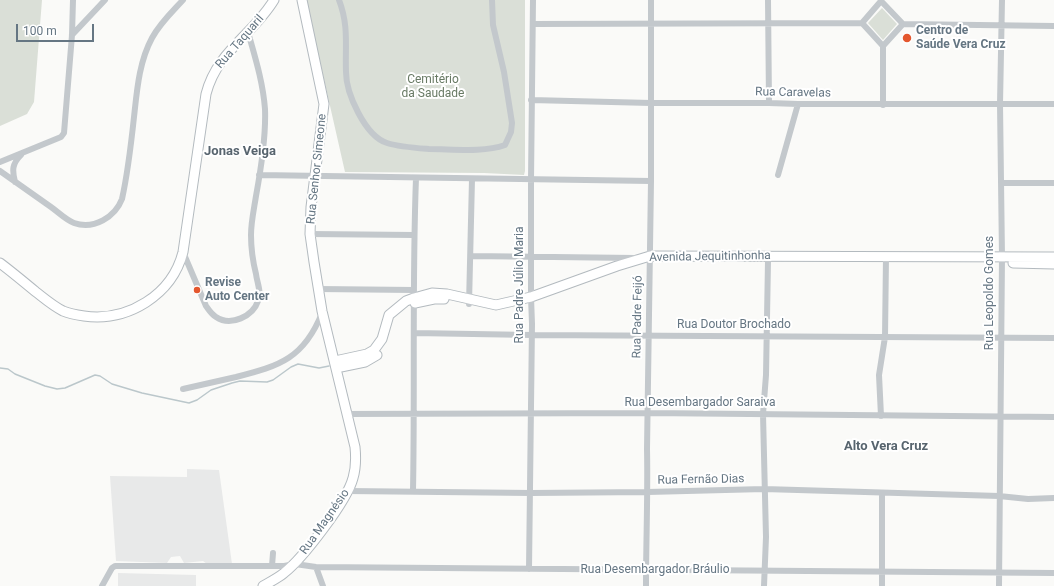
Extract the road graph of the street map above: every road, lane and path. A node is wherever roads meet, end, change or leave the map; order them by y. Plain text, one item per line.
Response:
1 (73, 0) edge
2 (105, 0) edge
3 (183, 0) edge
4 (274, 0) edge
5 (302, 0) edge
6 (339, 0) edge
7 (492, 0) edge
8 (533, 0) edge
9 (651, 0) edge
10 (768, 0) edge
11 (881, 0) edge
12 (1002, 0) edge
13 (769, 23) junction
14 (862, 23) junction
15 (533, 24) junction
16 (651, 24) junction
17 (903, 24) junction
18 (1002, 26) junction
19 (1054, 26) edge
20 (248, 32) junction
21 (72, 35) junction
22 (883, 46) junction
23 (531, 100) junction
24 (651, 103) junction
25 (770, 103) junction
26 (798, 104) junction
27 (1000, 104) junction
28 (1054, 104) edge
29 (883, 105) junction
30 (23, 152) junction
31 (0, 162) edge
32 (0, 171) edge
33 (259, 175) junction
34 (778, 175) dead end
35 (314, 177) junction
36 (416, 178) junction
37 (472, 178) junction
38 (531, 180) junction
39 (651, 181) junction
40 (15, 182) junction
41 (1002, 183) junction
42 (1054, 183) edge
43 (310, 234) junction
44 (414, 235) junction
45 (183, 252) junction
46 (471, 256) junction
47 (531, 257) junction
48 (1054, 257) edge
49 (648, 258) junction
50 (847, 260) junction
51 (886, 260) junction
52 (1002, 260) junction
53 (768, 261) junction
54 (0, 263) edge
55 (1054, 264) edge
56 (616, 265) junction
57 (318, 289) junction
58 (414, 297) junction
59 (531, 299) junction
60 (469, 302) junction
61 (322, 311) junction
62 (414, 333) junction
63 (532, 335) junction
64 (649, 335) junction
65 (767, 336) junction
66 (885, 337) junction
67 (1001, 338) junction
68 (1054, 338) edge
69 (335, 365) junction
70 (183, 389) dead end
71 (532, 413) junction
72 (648, 413) junction
73 (346, 414) junction
74 (415, 414) junction
75 (764, 414) junction
76 (881, 416) junction
77 (1000, 416) junction
78 (1054, 417) edge
79 (764, 489) junction
80 (348, 491) junction
81 (413, 491) junction
82 (648, 492) junction
83 (531, 493) junction
84 (882, 494) junction
85 (999, 496) junction
86 (1054, 498) edge
87 (273, 554) dead end
88 (295, 564) junction
89 (272, 566) junction
90 (316, 567) junction
91 (529, 569) junction
92 (646, 570) junction
93 (765, 571) junction
94 (882, 572) junction
95 (999, 572) junction
96 (1054, 573) edge
97 (102, 586) edge
98 (263, 586) edge
99 (323, 586) edge
100 (646, 586) edge
101 (764, 586) edge
102 (882, 586) edge
103 (999, 586) edge

1 - 21 street
2 - 21 street
3 - 40 street
4 - 20 street, Rua Taquaril
5 - 35 street, Rua Senhor Simeone
6 - 7 street
8 - 15 street, Rua Padre Júlio Maria
9 - 16 street, Rua Padre Feijó
10 - 13 street
11 - 14 street
11 - 17 street
12 - 18 street, Rua Leopoldo Gomes
13 - 14 street
13 - 16 street
13 - 25 street
14 - 22 street
15 - 16 street
15 - 23 street, Rua Padre Júlio Maria
16 - 24 street, Rua Padre Feijó
17 - 18 street
17 - 22 street
18 - 19 street
18 - 27 street, Rua Leopoldo Gomes
20 - 33 street
20 - 45 street, Rua Taquaril
21 - 30 street
22 - 29 street
23 - 24 street, Rua Caravelas
23 - 38 street, Rua Padre Júlio Maria
24 - 25 street, Rua Caravelas
24 - 39 street, Rua Padre Feijó
25 - 26 street, Rua Caravelas
26 - 29 street, Rua Caravelas
26 - 34 street
27 - 28 street, Rua Caravelas
27 - 29 street, Rua Caravelas
27 - 41 street, Rua Leopoldo Gomes
30 - 31 street
30 - 40 street
32 - 40 street
33 - 35 street
33 - 45 street
35 - 36 street
35 - 43 street, Rua Senhor Simeone
36 - 37 street
36 - 44 street
37 - 38 street
37 - 46 street
38 - 39 street
38 - 47 street, Rua Padre Júlio Maria
39 - 49 street, Rua Padre Feijó
41 - 42 street
41 - 52 street, Rua Leopoldo Gomes
43 - 44 street
43 - 57 street, Rua Senhor Simeone
44 - 58 street
45 - 54 street, Rua Taquaril
46 - 47 street
46 - 60 street
47 - 56 street
47 - 59 street, Rua Padre Júlio Maria
48 - 52 street, Avenida Jequitinhonha
49 - 50 street, Avenida Jequitinhonha
49 - 53 street, Avenida Jequitinhonha
49 - 56 street, Avenida Jequitinhonha
49 - 64 street, Rua Padre Feijó
50 - 51 street, Avenida Jequitinhonha
50 - 53 street, Avenida Jequitinhonha
51 - 52 street, Avenida Jequitinhonha
51 - 66 street
52 - 55 street, Avenida Jequitinhonha
52 - 67 street, Rua Leopoldo Gomes
53 - 65 street
56 - 59 street, Avenida Jequitinhonha
57 - 58 street
57 - 61 street, Rua Senhor Simeone
58 - 60 street, Avenida Jequitinhonha
58 - 62 street
58 - 69 street, Avenida Jequitinhonha
59 - 60 street, Avenida Jequitinhonha
59 - 63 street, Rua Padre Júlio Maria
61 - 69 street, Rua Senhor Simeone
61 - 70 street
62 - 63 street, Rua Doutor Brochado
62 - 74 street
63 - 64 street, Rua Doutor Brochado
63 - 71 street, Rua Padre Júlio Maria
64 - 65 street, Rua Doutor Brochado
64 - 72 street, Rua Padre Feijó
65 - 66 street, Rua Doutor Brochado
65 - 75 street
66 - 67 street, Rua Doutor Brochado
66 - 76 street
67 - 68 street, Rua Doutor Brochado
67 - 77 street, Rua Leopoldo Gomes
69 - 73 street, Rua Magnésio
71 - 72 street, Rua Desembargador Saraiva
71 - 74 street, Rua Desembargador Saraiva
71 - 83 street, Rua Padre Júlio Maria
72 - 75 street, Rua Desembargador Saraiva
72 - 82 street, Rua Padre Feijó
73 - 74 street, Rua Desembargador Saraiva
73 - 80 street, Rua Magnésio
74 - 81 street
75 - 76 street, Rua Desembargador Saraiva
75 - 79 street
76 - 77 street, Rua Desembargador Saraiva
77 - 78 street, Rua Desembargador Saraiva
77 - 85 street, Rua Leopoldo Gomes
79 - 82 street, Rua Fernão Dias
79 - 84 street, Rua Fernão Dias
79 - 93 street
80 - 81 street, Rua Fernão Dias
80 - 88 street, Rua Magnésio
81 - 83 street, Rua Fernão Dias
82 - 83 street, Rua Fernão Dias
82 - 92 street, Rua Padre Feijó
83 - 91 street, Rua Padre Júlio Maria
84 - 85 street, Rua Fernão Dias
84 - 94 street
85 - 86 street, Rua Fernão Dias
85 - 95 street, Rua Leopoldo Gomes
87 - 89 street
88 - 89 street, Rua Desembargador Bráulio
88 - 90 street, Rua Desembargador Bráulio
88 - 98 street
89 - 97 street, Rua Desembargador Bráulio
90 - 91 street, Rua Desembargador Bráulio
90 - 99 street
91 - 92 street, Rua Desembargador Bráulio
92 - 93 street, Rua Desembargador Bráulio
92 - 100 street, Rua Padre Feijó
93 - 94 street, Rua Desembargador Bráulio
93 - 101 street
94 - 95 street, Rua Desembargador Bráulio
94 - 102 street
95 - 96 street, Rua Desembargador Bráulio
95 - 103 street, Rua Leopoldo Gomes

